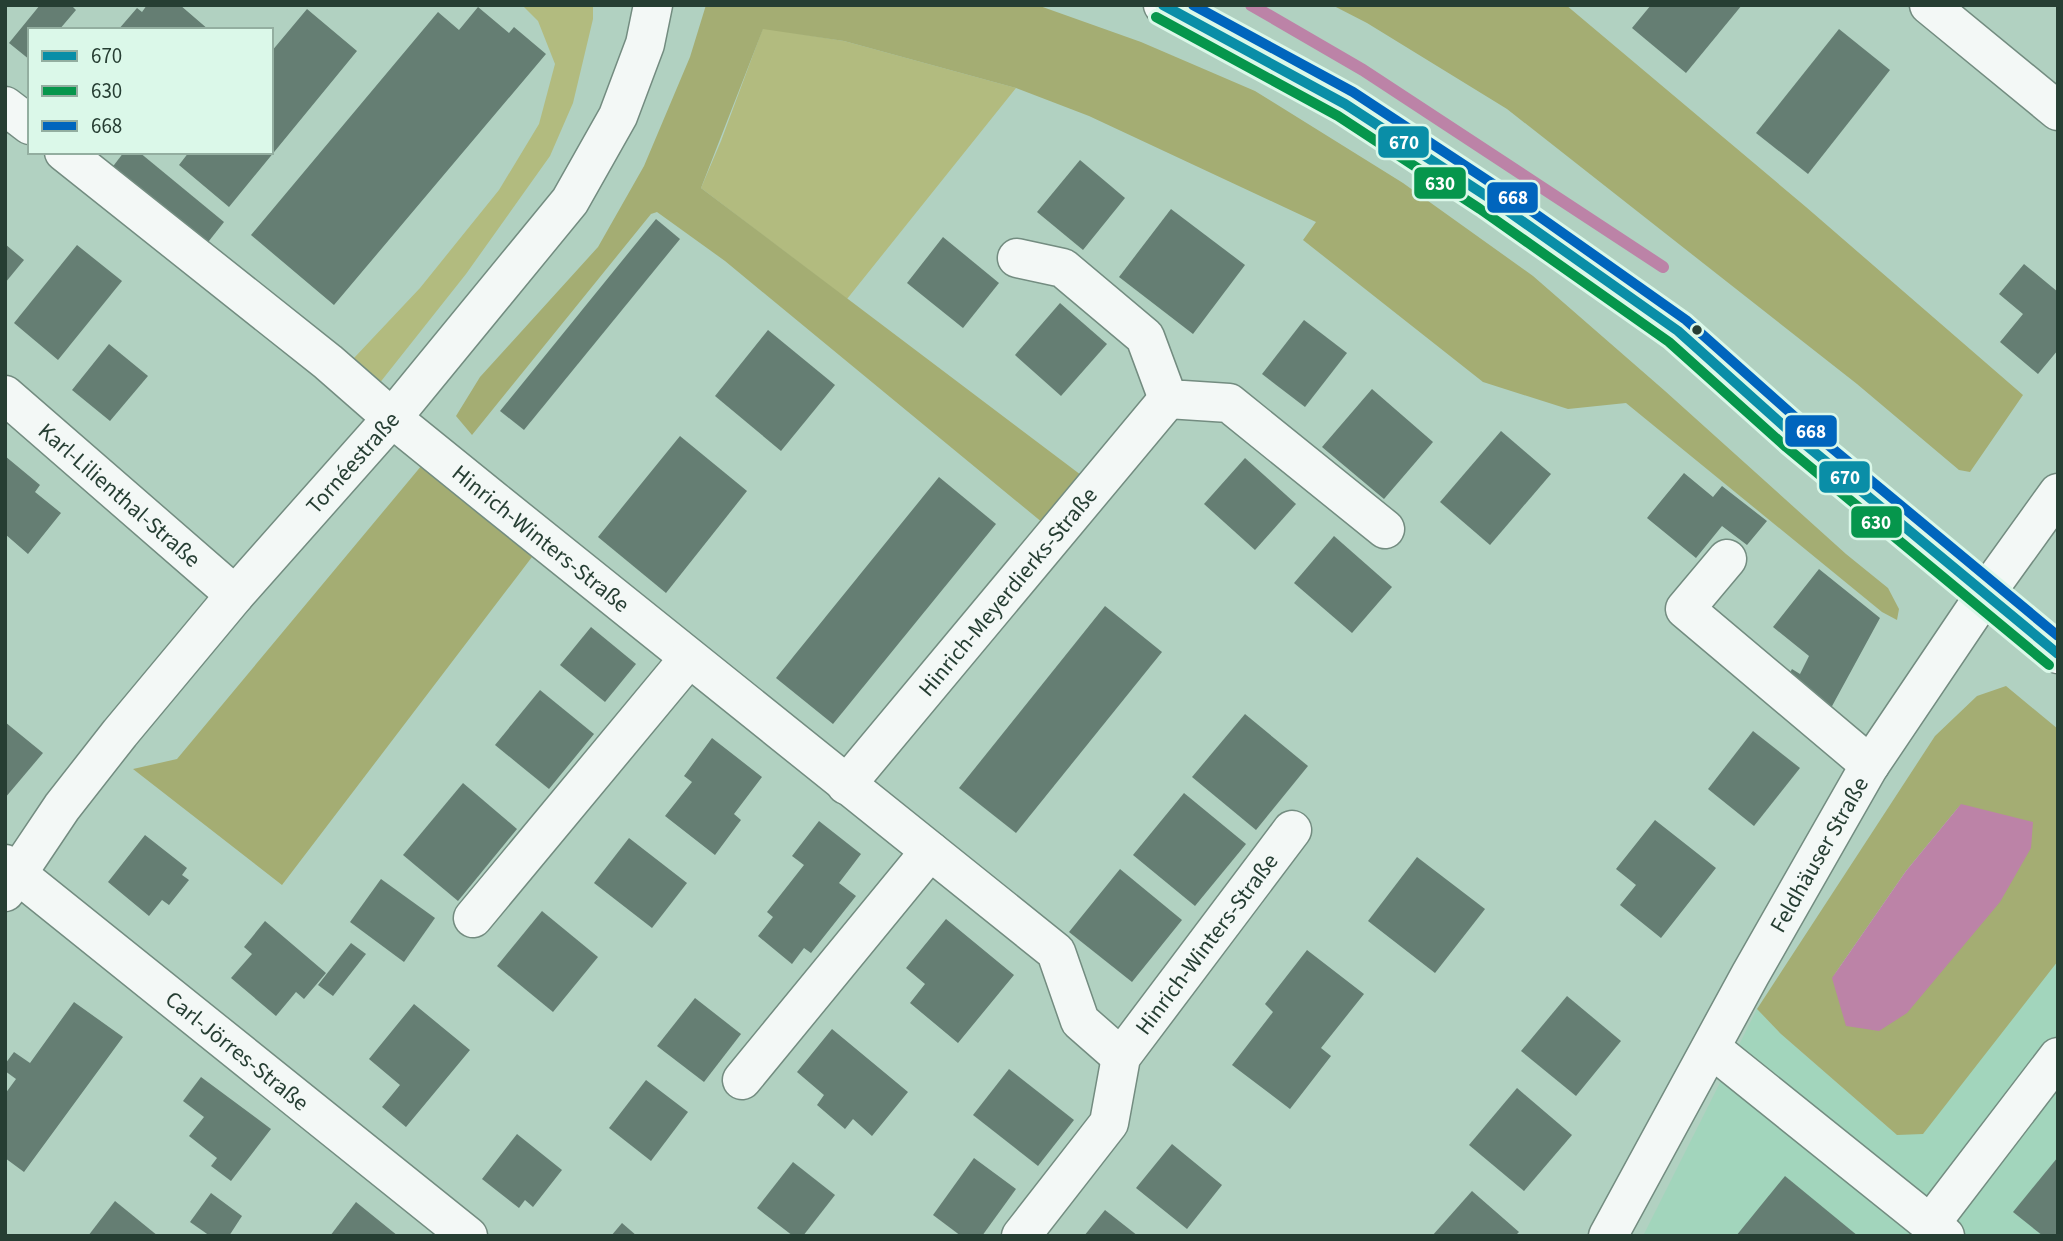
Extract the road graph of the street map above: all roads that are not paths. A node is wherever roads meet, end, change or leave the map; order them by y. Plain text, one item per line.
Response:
1 (653, 5) edge
2 (1163, 5) edge
3 (1929, 5) edge
4 (5, 106) edge
5 (2058, 111) edge
6 (28, 123) edge
7 (67, 154) edge
8 (1017, 258) dead end
9 (5, 395) edge
10 (1168, 399) junction
11 (392, 418) junction
12 (2058, 493) edge
13 (1385, 529) dead end
14 (1727, 559) dead end
15 (1986, 593) junction
16 (235, 595) junction
17 (2058, 654) edge
18 (689, 658) junction
19 (1871, 765) junction
20 (846, 785) junction
21 (1292, 830) dead end
22 (930, 851) junction
23 (9, 876) edge
24 (473, 919) dead end
25 (1711, 1048) junction
26 (1121, 1057) junction
27 (2058, 1057) edge
28 (742, 1080) dead end
29 (1938, 1229) edge
30 (468, 1236) edge
31 (1021, 1236) edge
32 (1608, 1236) edge

1 - 11 street, Tornéestraße
2 - 15 street
3 - 5 street
4 - 6 street
7 - 11 street, Hinrich-Winters-Straße
8 - 10 street
9 - 16 street, Karl-Lilienthal-Straße
10 - 13 street
10 - 20 street, Hinrich-Meyerdierks-Straße
11 - 16 street, Tornéestraße
11 - 18 street, Hinrich-Winters-Straße
12 - 15 street, Feldhäuser Straße
14 - 19 street
15 - 17 street
15 - 19 street, Feldhäuser Straße
16 - 23 street, Tornéestraße
18 - 20 street, Hinrich-Winters-Straße
18 - 24 street
19 - 25 street, Feldhäuser Straße
20 - 22 street, Hinrich-Winters-Straße
21 - 26 street, Hinrich-Winters-Straße
22 - 26 street, Hinrich-Winters-Straße
22 - 28 street
23 - 30 street, Carl-Jörres-Straße
25 - 29 street
25 - 32 street, Feldhäuser Straße
26 - 31 street, Hinrich-Winters-Straße
27 - 29 street

